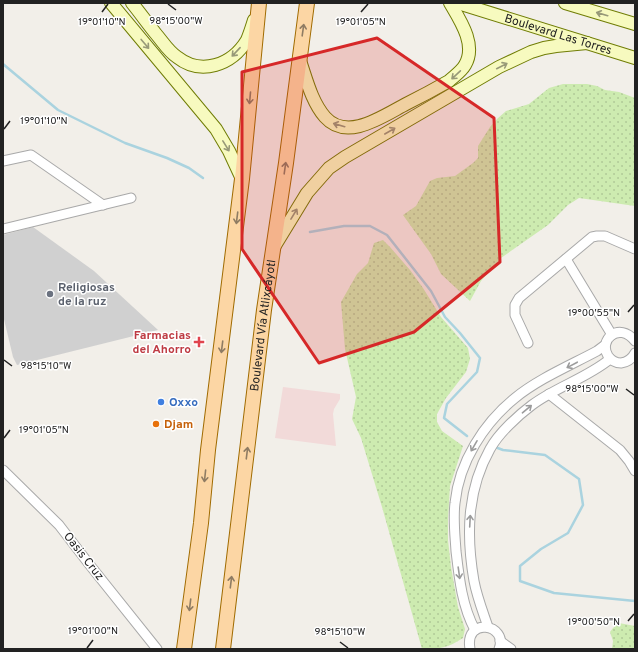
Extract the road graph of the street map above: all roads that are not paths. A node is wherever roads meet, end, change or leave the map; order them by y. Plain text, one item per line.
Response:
1 (111, 3) edge
2 (132, 3) edge
3 (306, 3) edge
4 (450, 3) edge
5 (458, 3) edge
6 (567, 3) edge
7 (259, 4) edge
8 (635, 24) edge
9 (587, 43) junction
10 (299, 57) junction
11 (635, 58) edge
12 (3, 161) edge
13 (242, 179) junction
14 (131, 198) dead end
15 (103, 205) junction
16 (3, 229) edge
17 (274, 248) junction
18 (635, 249) edge
19 (566, 259) junction
20 (612, 334) junction
21 (633, 336) edge
22 (528, 343) dead end
23 (605, 345) junction
24 (634, 356) edge
25 (610, 360) junction
26 (548, 394) junction
27 (3, 470) edge
28 (635, 472) edge
29 (488, 627) junction
30 (475, 630) junction
31 (500, 645) edge
32 (157, 649) edge
33 (184, 649) edge
34 (223, 649) edge
35 (470, 649) edge
36 (511, 649) edge

1 -> 13 main road
7 -> 2 main road
10 -> 3 main road, Boulevard Vía Atlixcáyotl
4 -> 10 main road
5 - 9 main road, Boulevard Las Torres
8 -> 6 main road
7 -> 13 main road
9 - 11 main road, Boulevard Las Torres
17 -> 9 main road
17 -> 10 main road, Boulevard Vía Atlixcáyotl
12 - 15 street
13 -> 33 main road
14 - 15 street
15 - 16 street
34 -> 17 main road, Boulevard Vía Atlixcáyotl
18 - 19 street
19 - 20 street
19 - 22 street
20 - 21 street
20 - 23 street
23 - 25 street
23 -> 30 street
24 - 25 street
25 - 26 street
26 - 28 street
29 -> 26 street
27 - 32 street, Oasis Cruz
29 - 30 street
29 - 31 street
30 - 35 street
31 - 36 street

